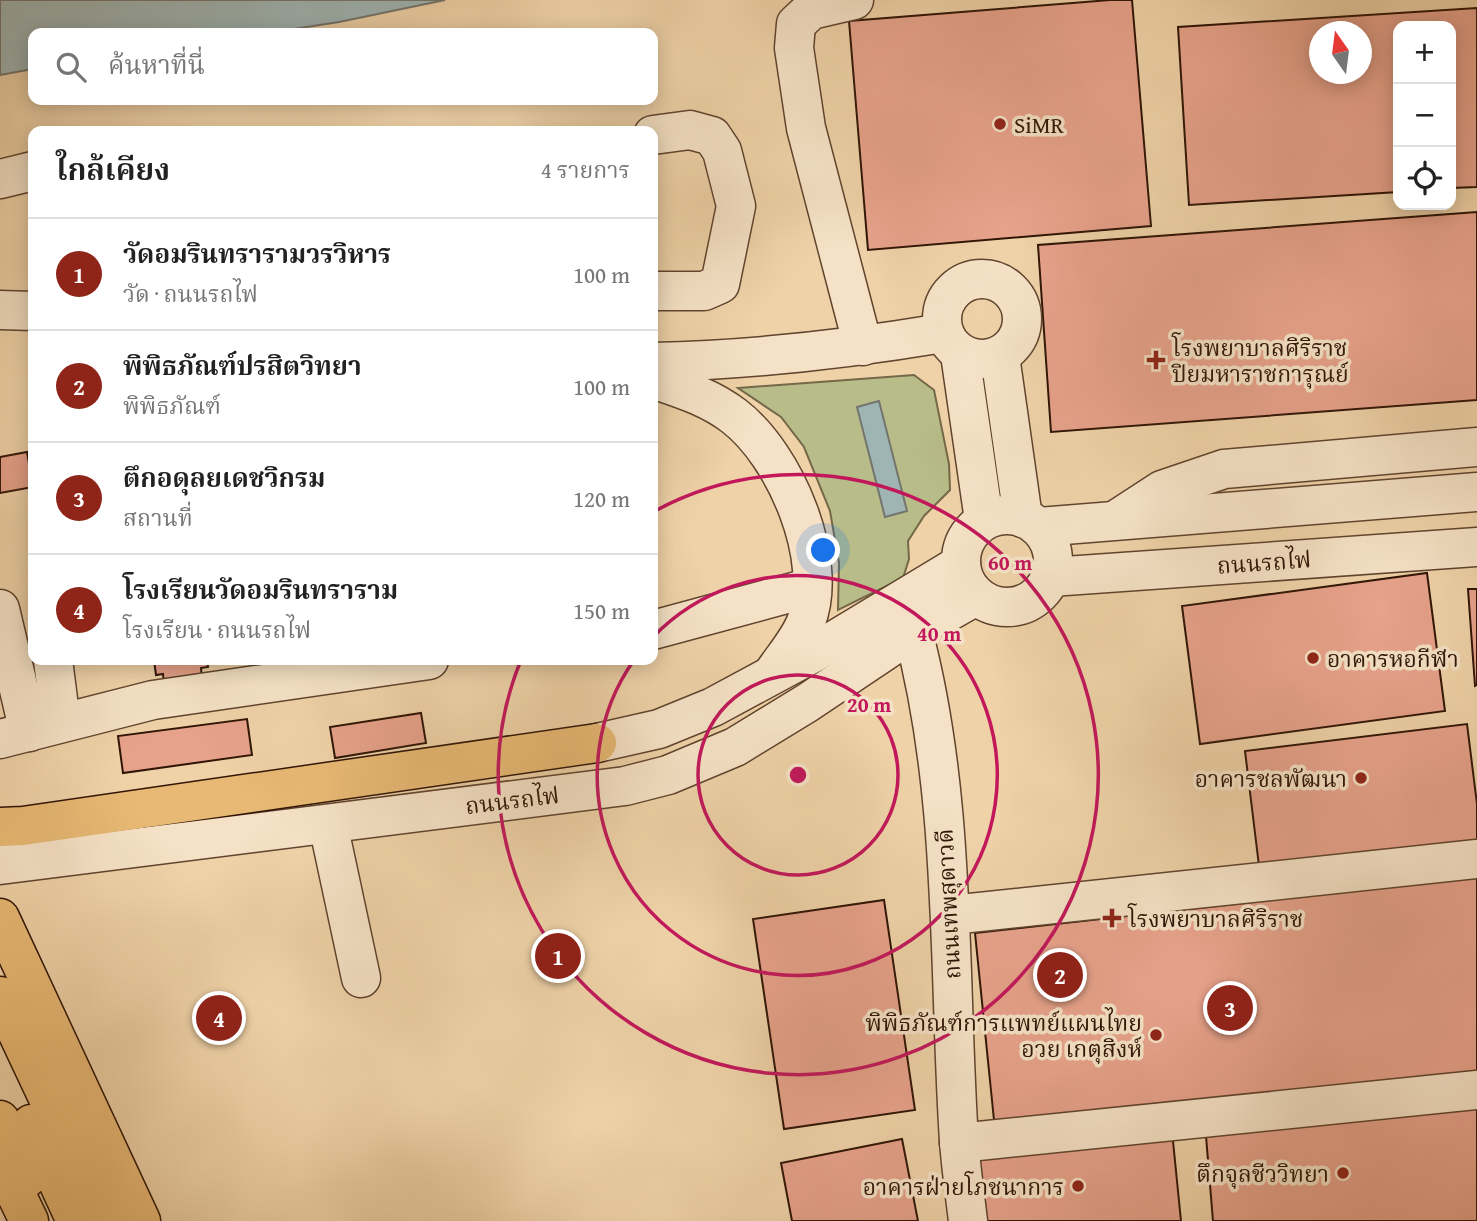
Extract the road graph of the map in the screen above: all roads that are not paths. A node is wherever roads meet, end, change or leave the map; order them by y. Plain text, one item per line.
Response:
1 (854, 0) edge
2 (658, 134) edge
3 (28, 172) edge
4 (0, 179) edge
5 (658, 290) edge
6 (0, 310) edge
7 (28, 311) edge
8 (952, 343) junction
9 (863, 346) junction
10 (1000, 356) junction
11 (658, 362) edge
12 (658, 381) edge
13 (1477, 447) edge
14 (1477, 492) edge
15 (984, 520) junction
16 (1114, 521) junction
17 (1031, 523) junction
18 (1477, 547) edge
19 (1051, 577) junction
20 (969, 580) junction
21 (812, 587) junction
22 (0, 609) edge
23 (658, 629) edge
24 (913, 632) junction
25 (51, 665) edge
26 (394, 665) edge
27 (773, 674) junction
28 (30, 731) edge
29 (597, 743) joint
30 (328, 824) junction
31 (0, 827) edge
32 (1477, 859) edge
33 (0, 865) edge
34 (951, 915) junction
35 (0, 918) edge
36 (361, 978) dead end
37 (0, 996) edge
38 (0, 1058) edge
39 (1477, 1090) edge
40 (0, 1120) edge
41 (959, 1143) junction
42 (0, 1161) edge
43 (29, 1221) edge
44 (47, 1221) edge
45 (76, 1221) edge
46 (106, 1221) edge
47 (141, 1221) edge
48 (968, 1221) edge

1 - 9 street
2 - 5 street
3 - 4 street
6 - 7 street
8 - 9 street
8 - 10 street
8 - 10 street
8 - 15 street
9 - 11 street
10 - 17 street
12 - 21 street
13 - 16 street
14 - 16 street
15 - 17 street
15 - 20 street
16 - 17 street
17 - 19 street
18 - 19 street, ถนนรถไฟ
19 - 20 street
20 - 24 street, ถนนรถไฟ
20 - 27 street
21 - 23 street
21 - 27 street
22 - 28 street
24 - 30 street, ถนนรถไฟ
24 - 34 street, ถนนเทพสุดาวดี
25 - 28 street
26 - 28 street
27 - 29 street
29 - 31 main road
30 - 33 street, ถนนรถไฟ
30 - 36 street
32 - 34 street
34 - 41 street, ถนนเทพสุดาวดี
35 - 47 main road
37 - 46 main road
38 - 45 main road
39 - 41 street
40 - 44 main road
41 - 48 street, ถนนเทพสุดาวดี
42 - 43 main road

